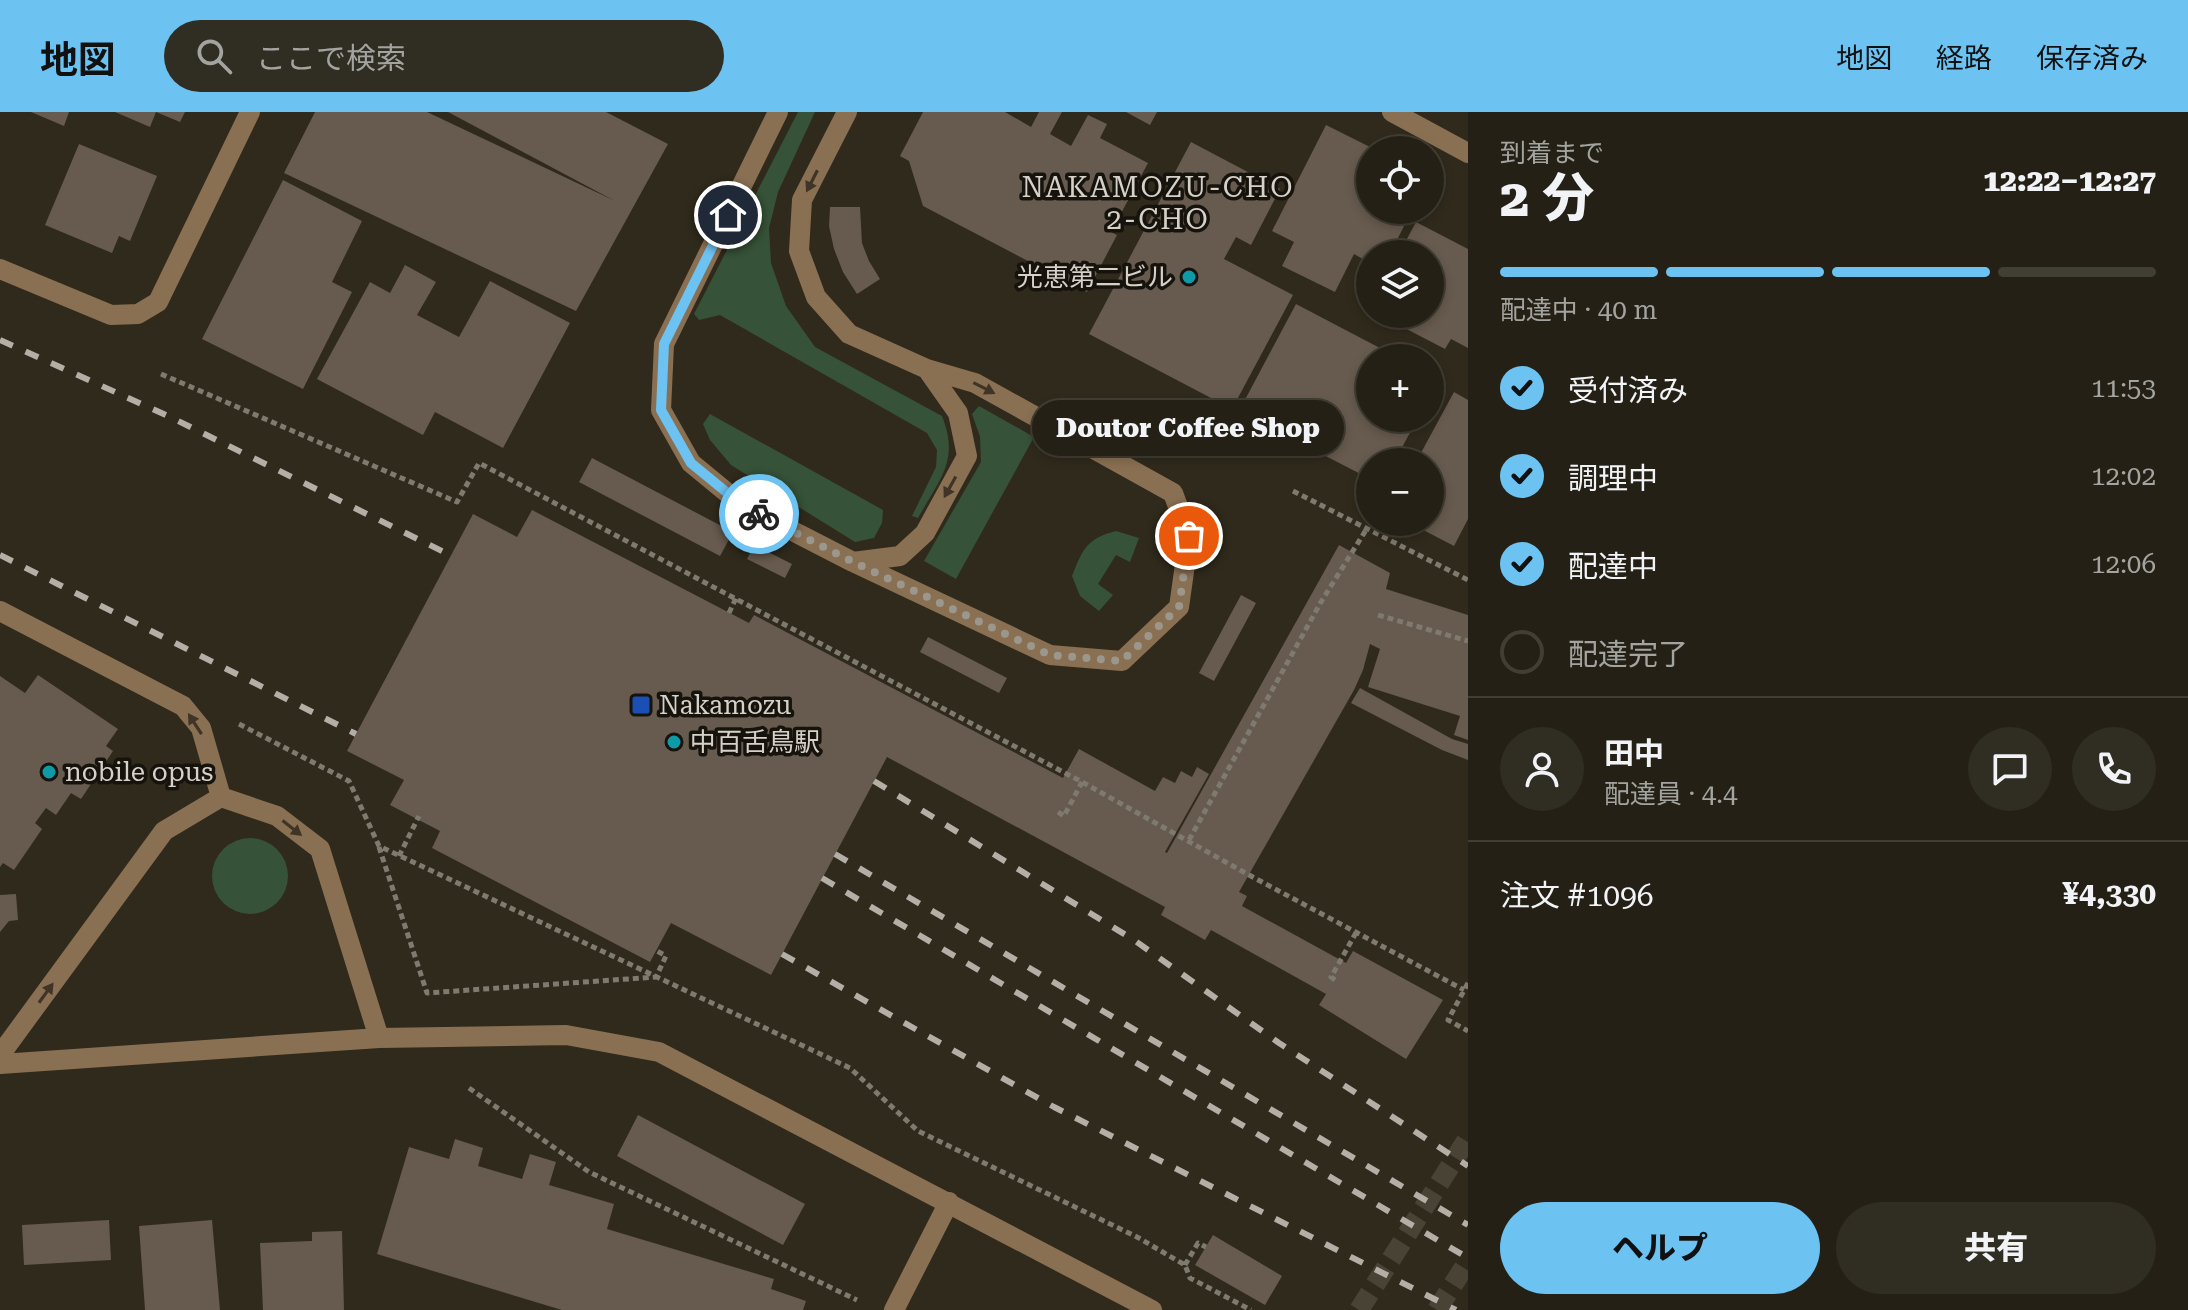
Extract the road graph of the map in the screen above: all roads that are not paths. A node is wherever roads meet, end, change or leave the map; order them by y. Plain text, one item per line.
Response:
1 (250, 112) edge
2 (778, 112) edge
3 (847, 112) edge
4 (1392, 112) edge
5 (1468, 153) edge
6 (0, 269) edge
7 (927, 369) junction
8 (853, 562) junction
9 (0, 611) edge
10 (221, 797) junction
11 (379, 1038) junction
12 (0, 1055) edge
13 (0, 1064) edge
14 (949, 1202) junction
15 (894, 1310) edge
16 (1152, 1310) edge

1 - 6 street
2 - 8 street
3 -> 7 street
4 - 5 street
7 -> 8 street
7 -> 8 street
10 -> 9 street
10 -> 11 street
12 -> 10 street
11 - 13 street
11 - 14 street
14 - 15 street
14 - 16 street

